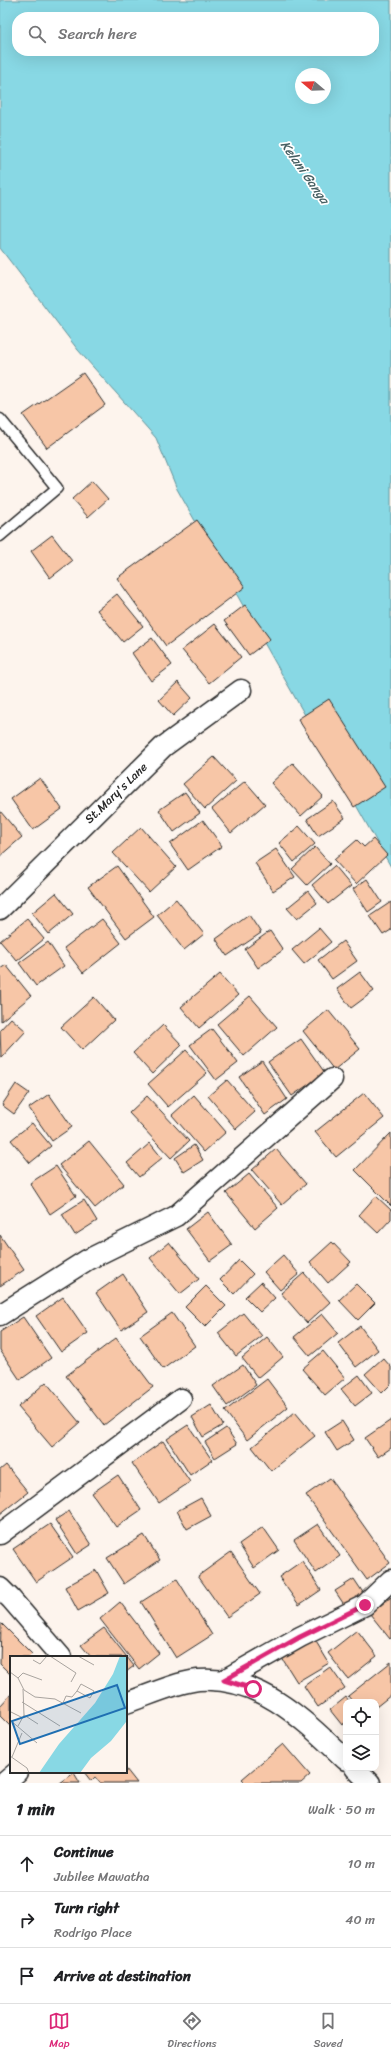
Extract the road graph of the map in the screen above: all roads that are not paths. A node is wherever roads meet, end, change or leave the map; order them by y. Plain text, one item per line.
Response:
1 (0, 419) edge
2 (0, 536) edge
3 (242, 690) dead end
4 (0, 909) edge
5 (332, 1078) dead end
6 (0, 1315) edge
7 (181, 1399) dead end
8 (0, 1534) edge
9 (391, 1580) edge
10 (4, 1599) edge
11 (60, 1656) edge
12 (224, 1680) junction
13 (127, 1703) edge
14 (343, 1757) edge
15 (358, 1771) edge
16 (16, 1773) edge
17 (4, 1783) edge
18 (370, 1783) edge

1 - 2 lane
3 - 4 street, St.Mary's Lane
5 - 6 street
7 - 8 street
9 - 12 street
10 - 11 street
12 - 13 street
12 - 14 street
15 - 18 street
16 - 17 street

